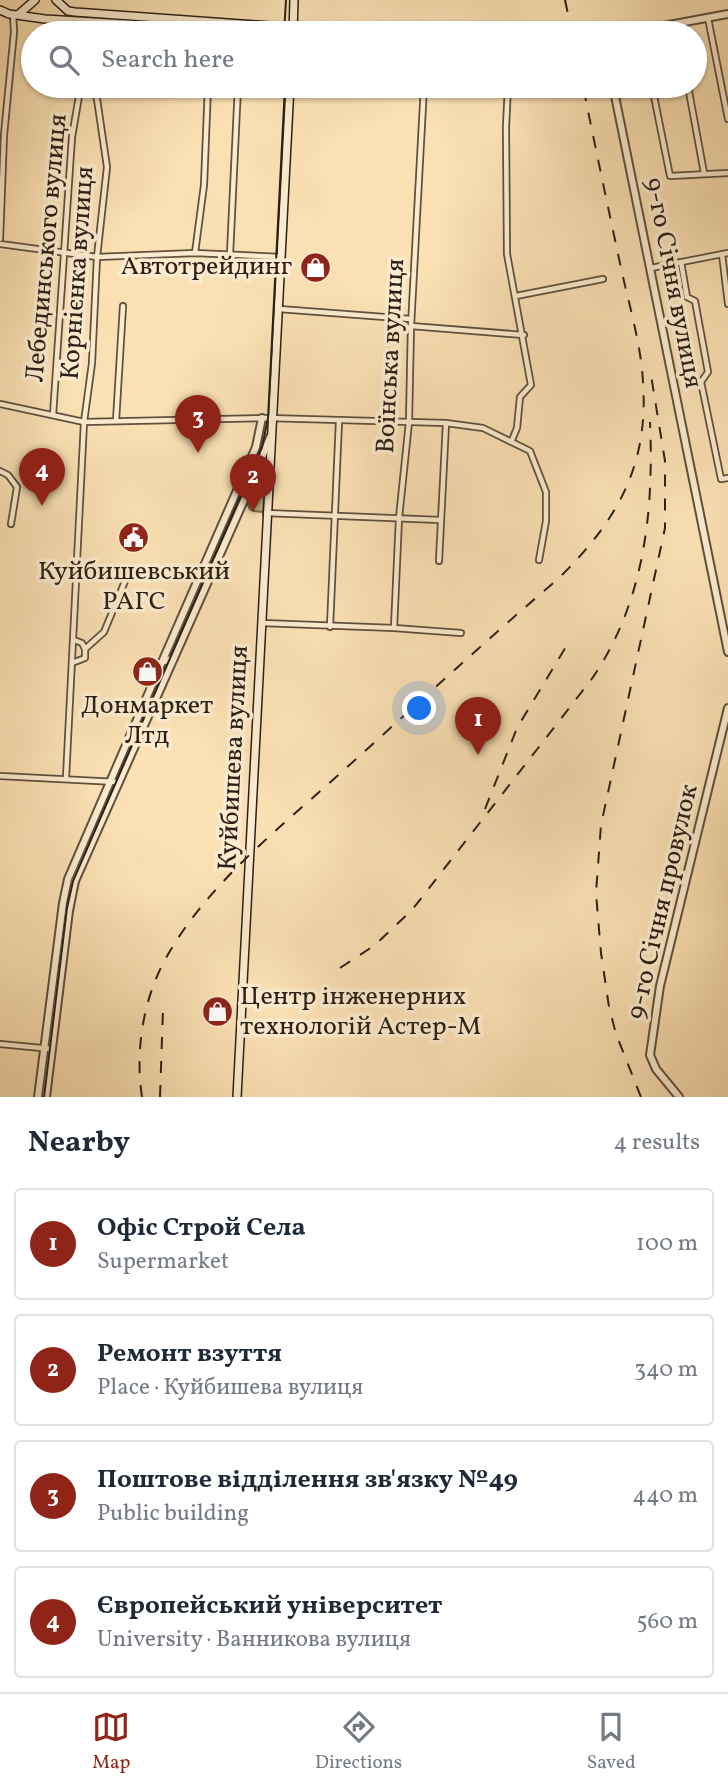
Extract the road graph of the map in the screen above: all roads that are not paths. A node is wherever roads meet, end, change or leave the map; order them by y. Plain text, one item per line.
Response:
1 (35, 0) edge
2 (55, 0) edge
3 (294, 0) edge
4 (0, 10) edge
5 (14, 14) junction
6 (728, 14) edge
7 (0, 15) edge
8 (708, 18) junction
9 (59, 20) joint
10 (74, 21) edge
11 (177, 21) edge
12 (292, 21) edge
13 (692, 21) edge
14 (79, 98) edge
15 (97, 98) edge
16 (208, 98) edge
17 (237, 98) edge
18 (289, 98) edge
19 (423, 98) edge
20 (507, 98) edge
21 (616, 98) edge
22 (654, 98) edge
23 (690, 98) edge
24 (728, 118) edge
25 (704, 173) junction
26 (728, 173) edge
27 (0, 239) edge
28 (0, 244) edge
29 (63, 253) junction
30 (195, 253) junction
31 (230, 254) junction
32 (725, 254) edge
33 (97, 257) junction
34 (282, 257) junction
35 (681, 262) junction
36 (651, 268) junction
37 (603, 279) dead end
38 (516, 296) junction
39 (728, 304) edge
40 (123, 306) dead end
41 (279, 309) junction
42 (411, 319) junction
43 (411, 326) junction
44 (524, 335) junction
45 (0, 405) edge
46 (53, 415) junction
47 (262, 418) junction
48 (273, 419) junction
49 (116, 421) junction
50 (340, 421) junction
51 (84, 422) junction
52 (408, 422) junction
53 (446, 423) junction
54 (272, 432) junction
55 (512, 440) junction
56 (0, 471) edge
57 (728, 478) edge
58 (266, 513) junction
59 (335, 515) junction
60 (399, 518) junction
61 (440, 520) junction
62 (11, 524) dead end
63 (539, 560) dead end
64 (439, 561) dead end
65 (130, 569) dead end
66 (262, 623) junction
67 (330, 627) junction
68 (394, 628) junction
69 (461, 633) dead end
70 (74, 640) junction
71 (85, 649) junction
72 (728, 652) edge
73 (174, 658) junction
74 (162, 662) junction
75 (72, 663) junction
76 (728, 708) edge
77 (0, 776) edge
78 (66, 778) junction
79 (114, 782) junction
80 (0, 1044) edge
81 (49, 1049) junction
82 (38, 1097) edge
83 (46, 1097) edge
84 (237, 1097) edge
85 (679, 1097) edge

1 - 5 main road
2 - 11 main road
3 - 12 main road
4 - 5 main road
5 - 7 main road
5 - 9 main road
5 - 27 street
6 - 8 street
8 - 13 street
8 - 24 street
9 - 10 main road
14 - 29 street, Лебединського вулиця
15 - 33 street, Корнієнка вулиця
16 - 30 street
17 - 31 street
18 - 34 main road, Куйбишева вулиця
19 - 42 street, Воїнська вулиця
20 - 38 street
21 - 36 street, 9-го Січня вулиця
22 - 25 street
23 - 25 street
25 - 26 street
28 - 29 street
29 - 33 street
29 - 46 street, Лебединського вулиця
30 - 31 street
30 - 33 street
31 - 34 street
32 - 35 street
32 - 39 street
33 - 51 street, Корнієнка вулиця
34 - 41 main road, Куйбишева вулиця
35 - 36 street
35 - 57 street
36 - 72 street, 9-го Січня вулиця
37 - 38 street
38 - 44 street
40 - 49 street, Корнієнка вулиця
41 - 42 street
41 - 48 main road, Куйбишева вулиця
42 - 43 street, Воїнська вулиця
43 - 44 street
43 - 52 street, Воїнська вулиця
44 - 55 street
45 - 46 street
46 - 51 street
47 - 48 street
47 - 49 street
47 - 74 street
48 - 50 street
48 - 54 main road, Куйбишева вулиця
49 - 51 street
50 - 52 street
50 - 59 street
51 - 70 street
52 - 53 street
52 - 60 street, Воїнська вулиця
53 - 55 street
53 - 61 street
54 - 58 main road, Куйбишева вулиця
54 - 73 street
55 - 63 street
56 - 62 street
58 - 59 street
58 - 66 main road, Куйбишева вулиця
59 - 60 street
59 - 67 street
60 - 61 street
60 - 68 street, Воїнська вулиця
61 - 64 street
65 - 71 street
66 - 67 street
66 - 84 main road, Куйбишева вулиця
67 - 68 street
68 - 69 street
70 - 71 street
70 - 75 street
71 - 75 street
73 - 74 street
73 - 79 street
74 - 79 street
75 - 78 street
76 - 85 street, 9-го Січня провулок
77 - 78 street
78 - 79 street
79 - 81 street
80 - 81 street
81 - 82 street
81 - 83 street

